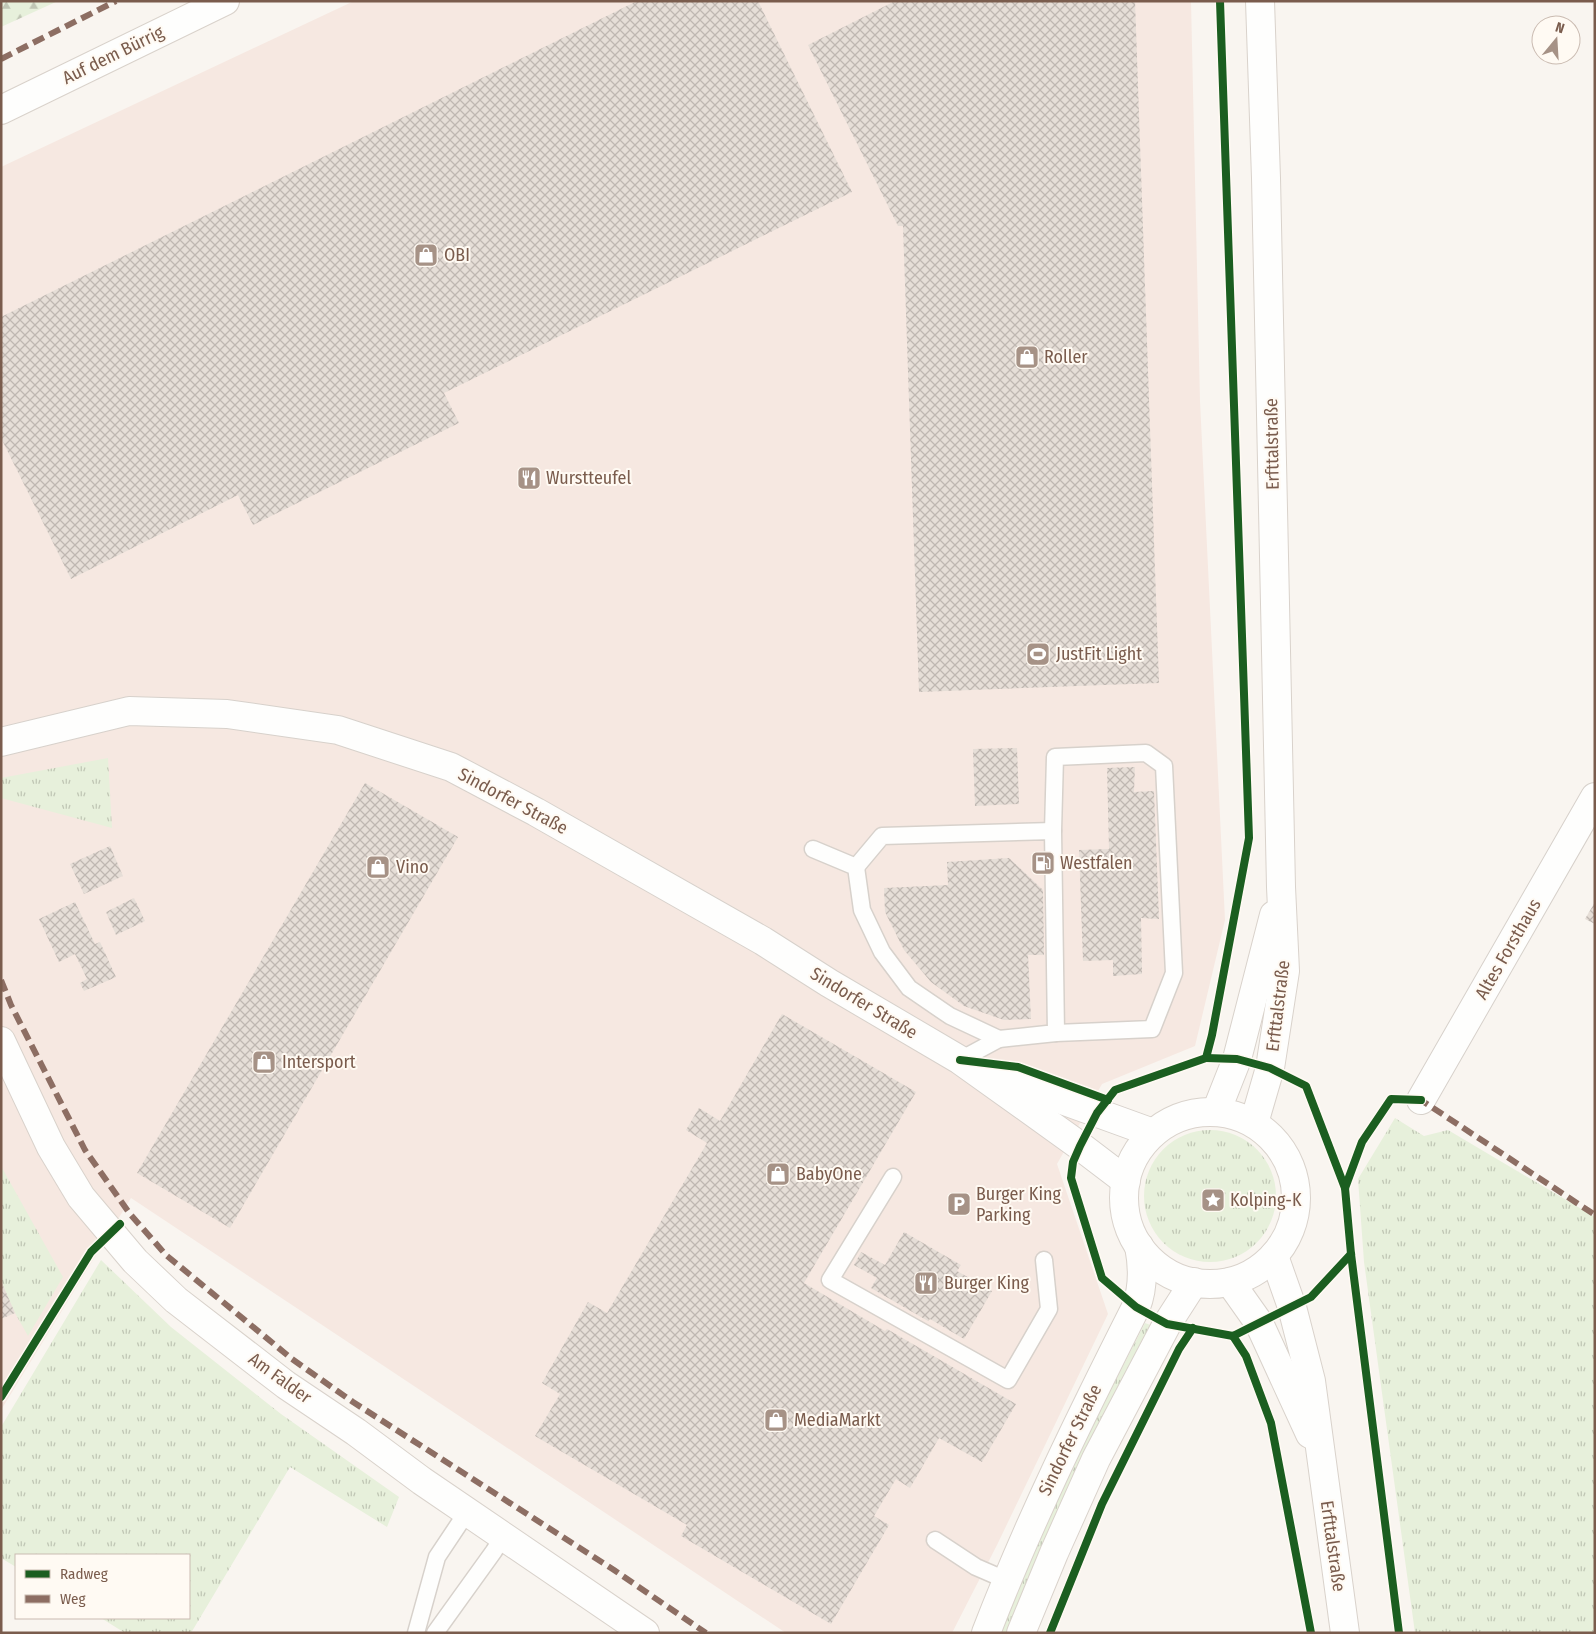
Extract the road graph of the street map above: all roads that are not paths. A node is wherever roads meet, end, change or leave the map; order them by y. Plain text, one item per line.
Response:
1 (225, 1) edge
2 (1260, 1) edge
3 (1, 110) edge
4 (1, 742) edge
5 (1595, 797) edge
6 (1053, 831) junction
7 (813, 849) dead end
8 (856, 868) junction
9 (1281, 887) junction
10 (1056, 1033) junction
11 (999, 1038) junction
12 (1, 1041) edge
13 (966, 1064) junction
14 (1421, 1100) dead end
15 (1216, 1112) junction
16 (1254, 1123) junction
17 (1153, 1133) junction
18 (893, 1177) dead end
19 (1126, 1182) junction
20 (1139, 1246) junction
21 (1274, 1256) junction
22 (1044, 1260) dead end
23 (1194, 1282) junction
24 (1230, 1282) junction
25 (1320, 1458) junction
26 (468, 1512) junction
27 (503, 1536) junction
28 (936, 1540) dead end
29 (1006, 1580) junction
30 (416, 1633) edge
31 (435, 1633) edge
32 (645, 1633) edge
33 (986, 1633) edge
34 (1021, 1633) edge
35 (1345, 1633) edge

1 - 3 street, Auf dem Bürrig
2 - 9 street, Erfttalstraße
4 - 13 street, Sindorfer Straße
5 - 14 street, Altes Forsthaus
6 - 8 lane
6 - 10 lane
6 - 10 lane
7 - 8 lane
8 - 11 lane
9 - 15 street, Erfttalstraße
9 - 16 street, Erfttalstraße
10 - 11 lane
11 - 13 lane
12 - 26 street, Am Falder
13 - 17 street, Sindorfer Straße
13 - 19 street, Sindorfer Straße
15 - 16 street
15 - 17 street
16 - 21 street
17 - 19 street
18 - 22 lane
19 - 20 street
20 - 23 street
20 - 29 street, Sindorfer Straße
21 - 24 street
21 - 25 street, Erfttalstraße
23 - 24 street
23 - 34 street, Sindorfer Straße
24 - 25 street, Erfttalstraße
25 - 35 street, Erfttalstraße
26 - 27 street, Am Falder
26 - 30 lane
27 - 31 lane
27 - 32 street, Am Falder
28 - 29 lane
29 - 33 street, Sindorfer Straße

